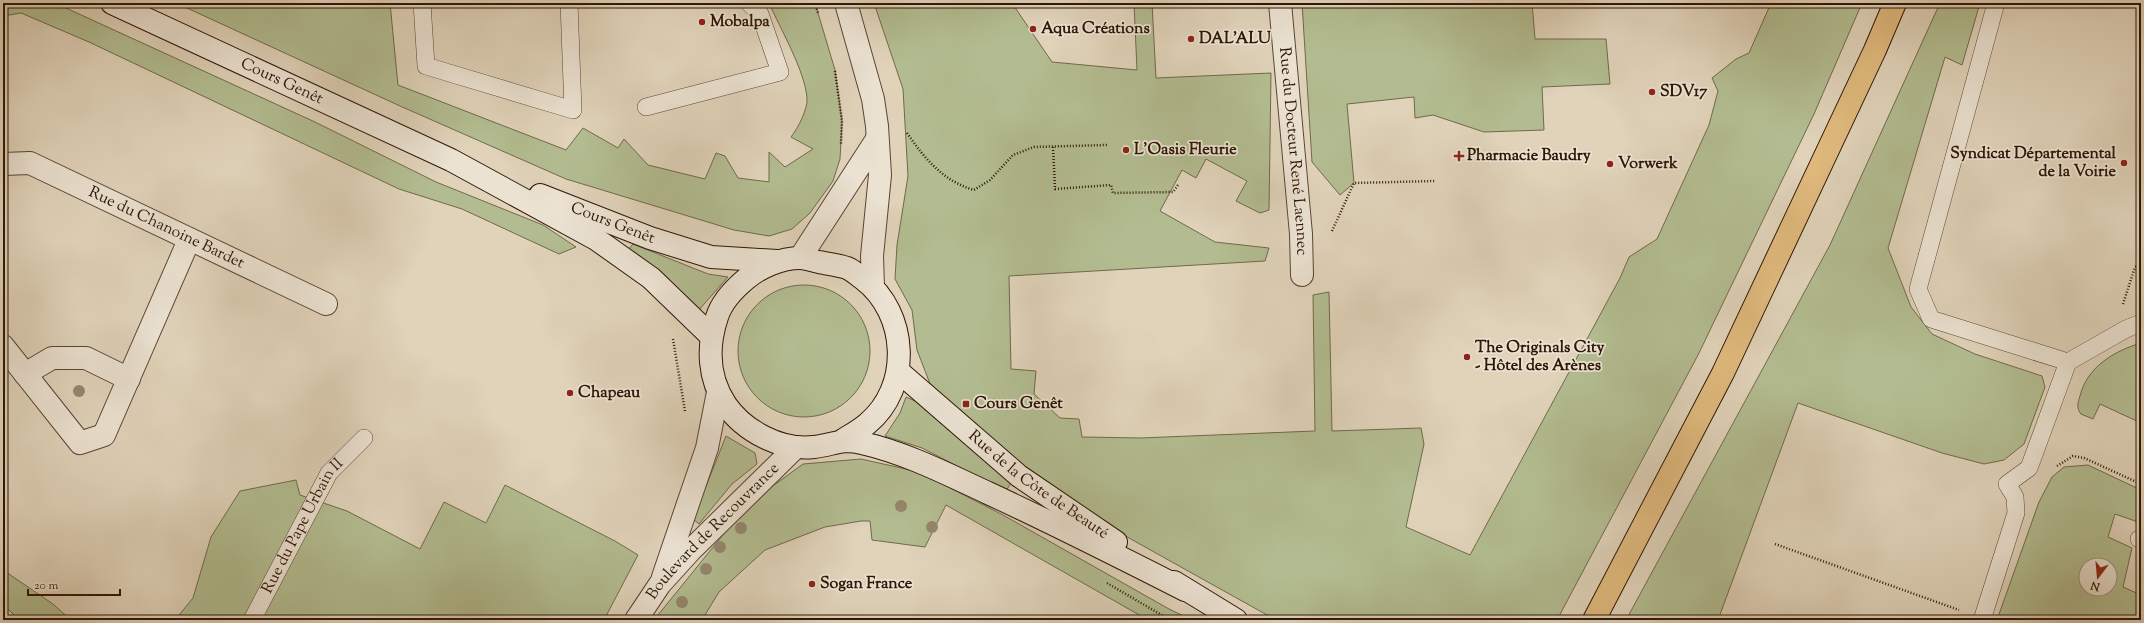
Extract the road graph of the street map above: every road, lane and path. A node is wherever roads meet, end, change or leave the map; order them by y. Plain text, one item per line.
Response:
1 (112, 3) edge
2 (422, 3) edge
3 (568, 3) edge
4 (749, 3) edge
5 (815, 3) edge
6 (846, 3) edge
7 (1280, 3) edge
8 (1895, 3) edge
9 (1996, 3) edge
10 (820, 18) dead end
11 (835, 70) dead end
12 (646, 107) dead end
13 (907, 133) dead end
14 (877, 139) junction
15 (1107, 145) dead end
16 (1053, 146) junction
17 (840, 152) dead end
18 (451, 160) junction
19 (3, 164) edge
20 (1435, 181) dead end
21 (1178, 185) dead end
22 (1332, 231) dead end
23 (189, 240) junction
24 (790, 259) junction
25 (1302, 275) dead end
26 (873, 287) junction
27 (326, 304) dead end
28 (680, 308) junction
29 (2141, 323) edge
30 (711, 336) junction
31 (3, 346) edge
32 (2068, 362) junction
33 (898, 371) junction
34 (25, 374) junction
35 (128, 379) junction
36 (718, 392) junction
37 (686, 418) dead end
38 (364, 438) dead end
39 (843, 440) junction
40 (796, 447) junction
41 (2056, 467) dead end
42 (2141, 484) edge
43 (1775, 544) dead end
44 (1102, 580) dead end
45 (660, 584) junction
46 (1185, 590) junction
47 (1983, 619) edge
48 (252, 620) edge
49 (636, 620) edge
50 (1170, 620) edge
51 (1236, 620) edge
52 (1594, 620) edge

1 - 18 main road, Cours Genêt
2 - 3 lane
4 - 12 lane
5 - 10 path
6 - 14 main road
7 - 25 main road, Rue du Docteur René Laennec
8 - 52 main road
9 - 32 lane
11 - 17 path
13 - 16 path
14 - 24 main road
14 - 26 main road
15 - 16 path
16 - 21 path
18 - 24 main road, Cours Genêt
18 - 28 main road, Cours Genêt
19 - 23 main road, Rue du Chanoine Bardet
20 - 22 path
23 - 27 main road, Rue du Chanoine Bardet
23 - 35 main road
24 - 26 main road
24 - 30 main road
26 - 33 main road
28 - 30 main road, Cours Genêt
28 - 37 path
29 - 32 lane
30 - 36 main road
31 - 34 main road
32 - 47 lane
33 - 39 main road
33 - 46 main road, Rue de la Côte de Beauté
34 - 35 main road
34 - 35 main road
36 - 40 main road
36 - 45 main road
38 - 48 lane, Rue du Pape Urbain II
39 - 40 main road
39 - 46 main road
40 - 45 main road, Boulevard de Recouvrance
41 - 42 path
43 - 47 path
44 - 50 path
45 - 49 main road, Boulevard de Recouvrance
46 - 51 main road

